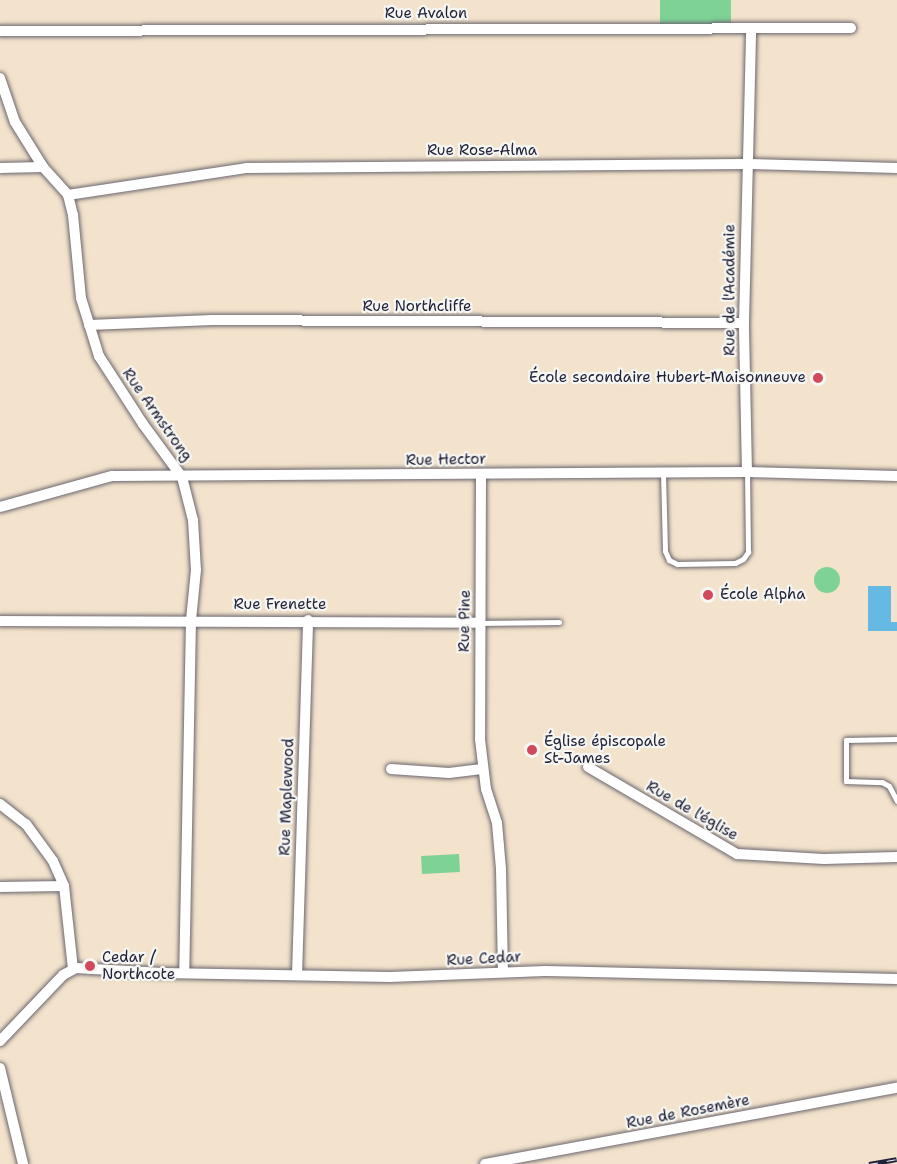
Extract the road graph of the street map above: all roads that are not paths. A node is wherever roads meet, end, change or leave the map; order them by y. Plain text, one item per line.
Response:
1 (751, 28) junction
2 (851, 28) dead end
3 (0, 31) edge
4 (0, 78) edge
5 (746, 164) junction
6 (43, 167) junction
7 (0, 168) edge
8 (897, 168) edge
9 (68, 195) junction
10 (744, 323) junction
11 (89, 325) junction
12 (747, 472) junction
13 (663, 473) junction
14 (481, 474) junction
15 (897, 476) edge
16 (182, 477) junction
17 (0, 507) edge
18 (191, 620) junction
19 (308, 620) junction
20 (0, 621) edge
21 (559, 622) dead end
22 (480, 623) junction
23 (897, 739) edge
24 (588, 767) dead end
25 (391, 769) dead end
26 (482, 769) junction
27 (897, 801) edge
28 (0, 804) edge
29 (897, 858) edge
30 (64, 886) junction
31 (0, 887) edge
32 (73, 969) junction
33 (503, 972) junction
34 (184, 974) junction
35 (297, 975) junction
36 (897, 979) edge
37 (0, 1041) edge
38 (0, 1068) edge
39 (897, 1088) edge
40 (23, 1164) edge
41 (485, 1164) edge

1 - 2 street, Rue Avalon
1 - 3 street, Rue Avalon
1 - 5 street, Rue de l'Académie
4 - 6 street
5 - 8 street, Rue Rose-Alma
5 - 9 street, Rue Rose-Alma
5 - 10 street, Rue de l'Académie
6 - 7 street
6 - 9 street
9 - 11 street, Rue Armstrong
10 - 11 street, Rue Northcliffe
10 - 12 street, Rue de l'Académie
11 - 16 street, Rue Armstrong
12 - 13 street, Rue Hector
12 - 13 lane, Rue de l'Académie
12 - 15 street, Rue Hector
13 - 14 street, Rue Hector
14 - 16 street, Rue Hector
14 - 22 street, Rue Pine
16 - 17 street, Rue Hector
16 - 18 street, Rue Armstrong
18 - 19 street, Rue Frenette
18 - 20 street, Rue Frenette
18 - 34 street, Rue Armstrong
19 - 22 street, Rue Frenette
19 - 35 street, Rue Maplewood
21 - 22 lane, Rue Frenette
22 - 26 street, Rue Pine
23 - 27 lane
24 - 29 street, Rue de l'église
25 - 26 street
26 - 33 street, Rue Pine
28 - 30 street
30 - 31 street
30 - 32 street
32 - 34 street, Rue Cedar
32 - 37 street
33 - 35 street, Rue Cedar
33 - 36 street, Rue Cedar
34 - 35 street, Rue Cedar
38 - 40 street
39 - 41 street, Rue de Rosemère

